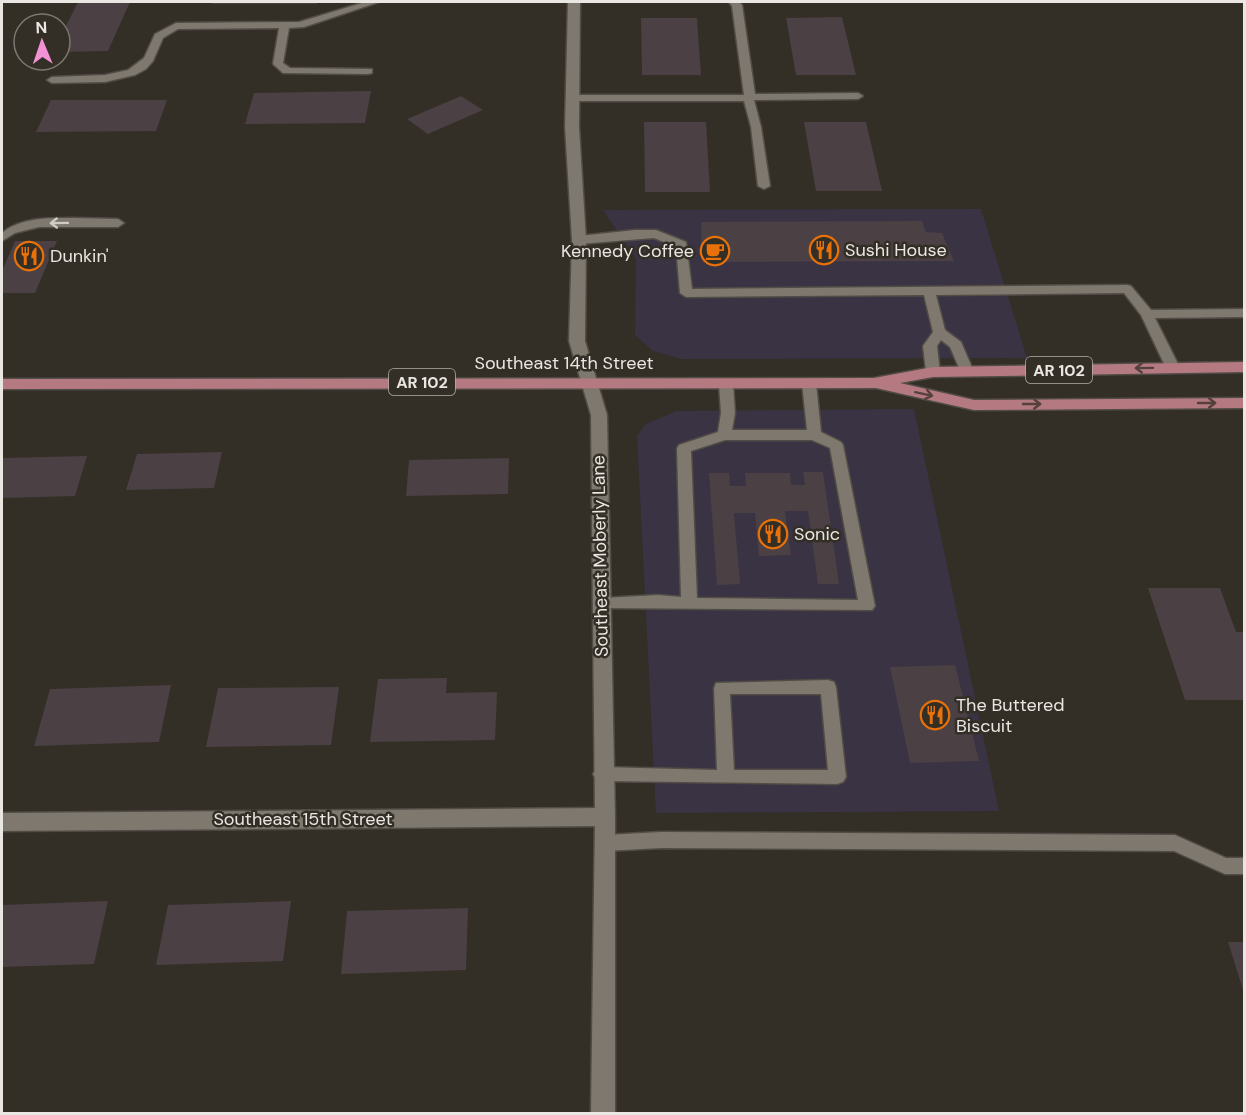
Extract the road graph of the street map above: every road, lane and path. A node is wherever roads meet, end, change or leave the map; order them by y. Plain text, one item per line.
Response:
1 (374, 2) edge
2 (573, 2) edge
3 (734, 2) edge
4 (285, 25) junction
5 (368, 71) dead end
6 (52, 80) dead end
7 (858, 96) dead end
8 (748, 97) junction
9 (572, 98) junction
10 (764, 186) dead end
11 (118, 223) dead end
12 (2, 238) edge
13 (579, 240) junction
14 (929, 291) junction
15 (1245, 313) edge
16 (1147, 314) junction
17 (939, 332) junction
18 (1245, 367) edge
19 (1173, 368) junction
20 (933, 372) junction
21 (967, 372) junction
22 (588, 383) junction
23 (809, 383) junction
24 (874, 383) junction
25 (2, 384) edge
26 (726, 384) junction
27 (1245, 403) edge
28 (724, 435) junction
29 (814, 435) junction
30 (602, 604) junction
31 (689, 604) junction
32 (603, 774) junction
33 (726, 777) junction
34 (605, 817) junction
35 (2, 822) edge
36 (604, 843) junction
37 (1245, 866) edge
38 (603, 1113) edge

1 - 4 lane
2 - 9 street, Southeast Moberly Lane
3 - 8 lane
4 - 5 lane
4 - 6 lane
7 - 8 lane
8 - 9 lane
8 - 10 lane
9 - 13 street, Southeast Moberly Lane
11 -> 12 lane
13 - 14 lane
13 - 22 street, Southeast Moberly Lane
14 - 16 lane
14 - 17 lane
15 - 16 lane
16 - 19 lane
17 - 20 lane
17 - 21 lane
18 - 19 main road, Southeast 14th Street / AR 102
19 -> 21 main road, Southeast 14th Street / AR 102
20 - 21 main road, Southeast 14th Street / AR 102
20 - 24 main road, Southeast 14th Street / AR 102
22 - 25 main road, Southeast 14th Street / AR 102
22 - 26 main road, Southeast 14th Street / AR 102
22 - 30 street, Southeast Moberly Lane
23 - 24 main road, Southeast 14th Street / AR 102
23 - 26 main road, Southeast 14th Street / AR 102
23 - 29 lane
24 -> 27 main road, Southeast 14th Street / AR 102
26 - 28 lane
28 - 29 lane
28 - 31 lane
29 - 31 lane
30 - 31 lane
30 - 32 street, Southeast Moberly Lane
32 - 33 lane
32 - 34 street, Southeast Moberly Lane
33 - 33 lane
34 - 35 street, Southeast 15th Street
34 - 36 street, Southeast Moberly Lane
36 - 37 lane
36 - 38 street, Southeast Moberly Lane

